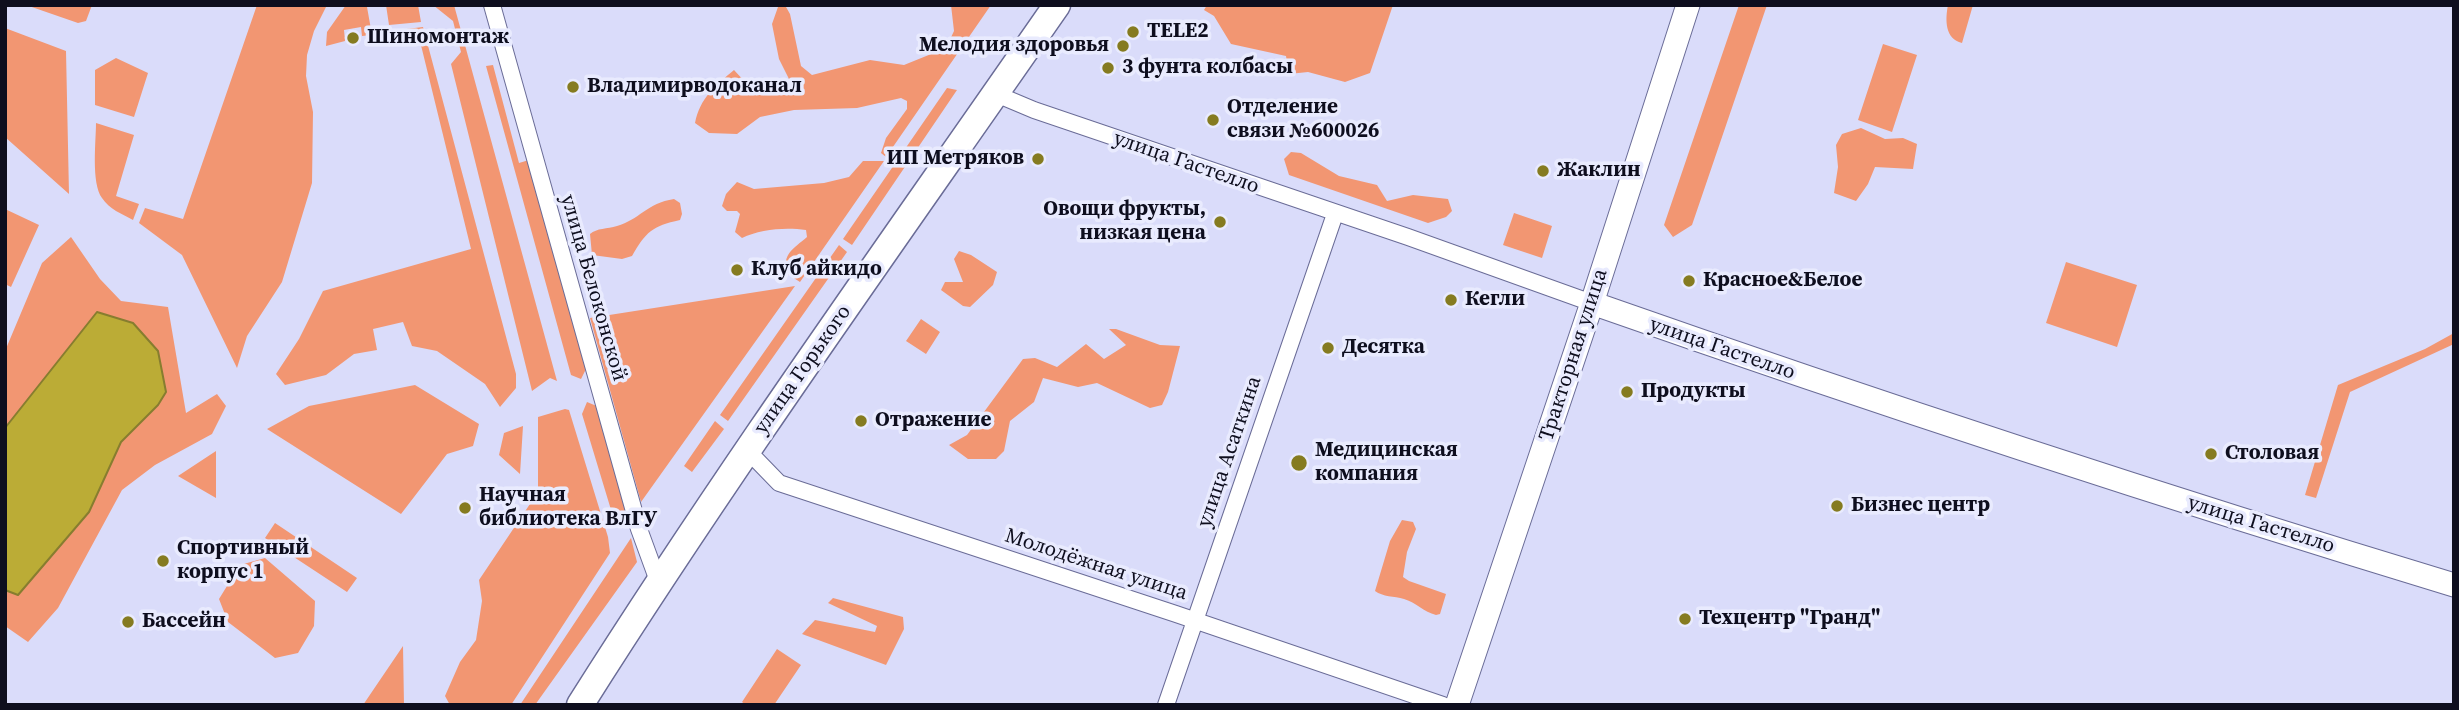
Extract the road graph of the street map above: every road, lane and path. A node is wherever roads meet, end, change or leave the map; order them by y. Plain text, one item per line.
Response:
1 (492, 5) edge
2 (1057, 5) edge
3 (1688, 5) edge
4 (996, 94) junction
5 (1335, 214) junction
6 (1592, 303) junction
7 (747, 450) junction
8 (658, 581) junction
9 (2454, 585) edge
10 (1195, 621) junction
11 (580, 705) edge
12 (1166, 705) edge
13 (1443, 705) edge
14 (1457, 705) edge

1 - 8 street, улица Белоконской
2 - 4 main road, улица Горького
3 - 6 main road, Тракторная улица
4 - 5 street, улица Гастелло
4 - 7 main road, улица Горького
5 - 6 street, улица Гастелло
5 - 10 street, улица Асаткина
6 - 9 main road, улица Гастелло
6 - 14 main road, Тракторная улица
7 - 8 main road, улица Горького
7 - 10 street, Молодёжная улица
8 - 11 main road, улица Горького
10 - 12 street, улица Асаткина
10 - 13 street, Молодёжная улица

